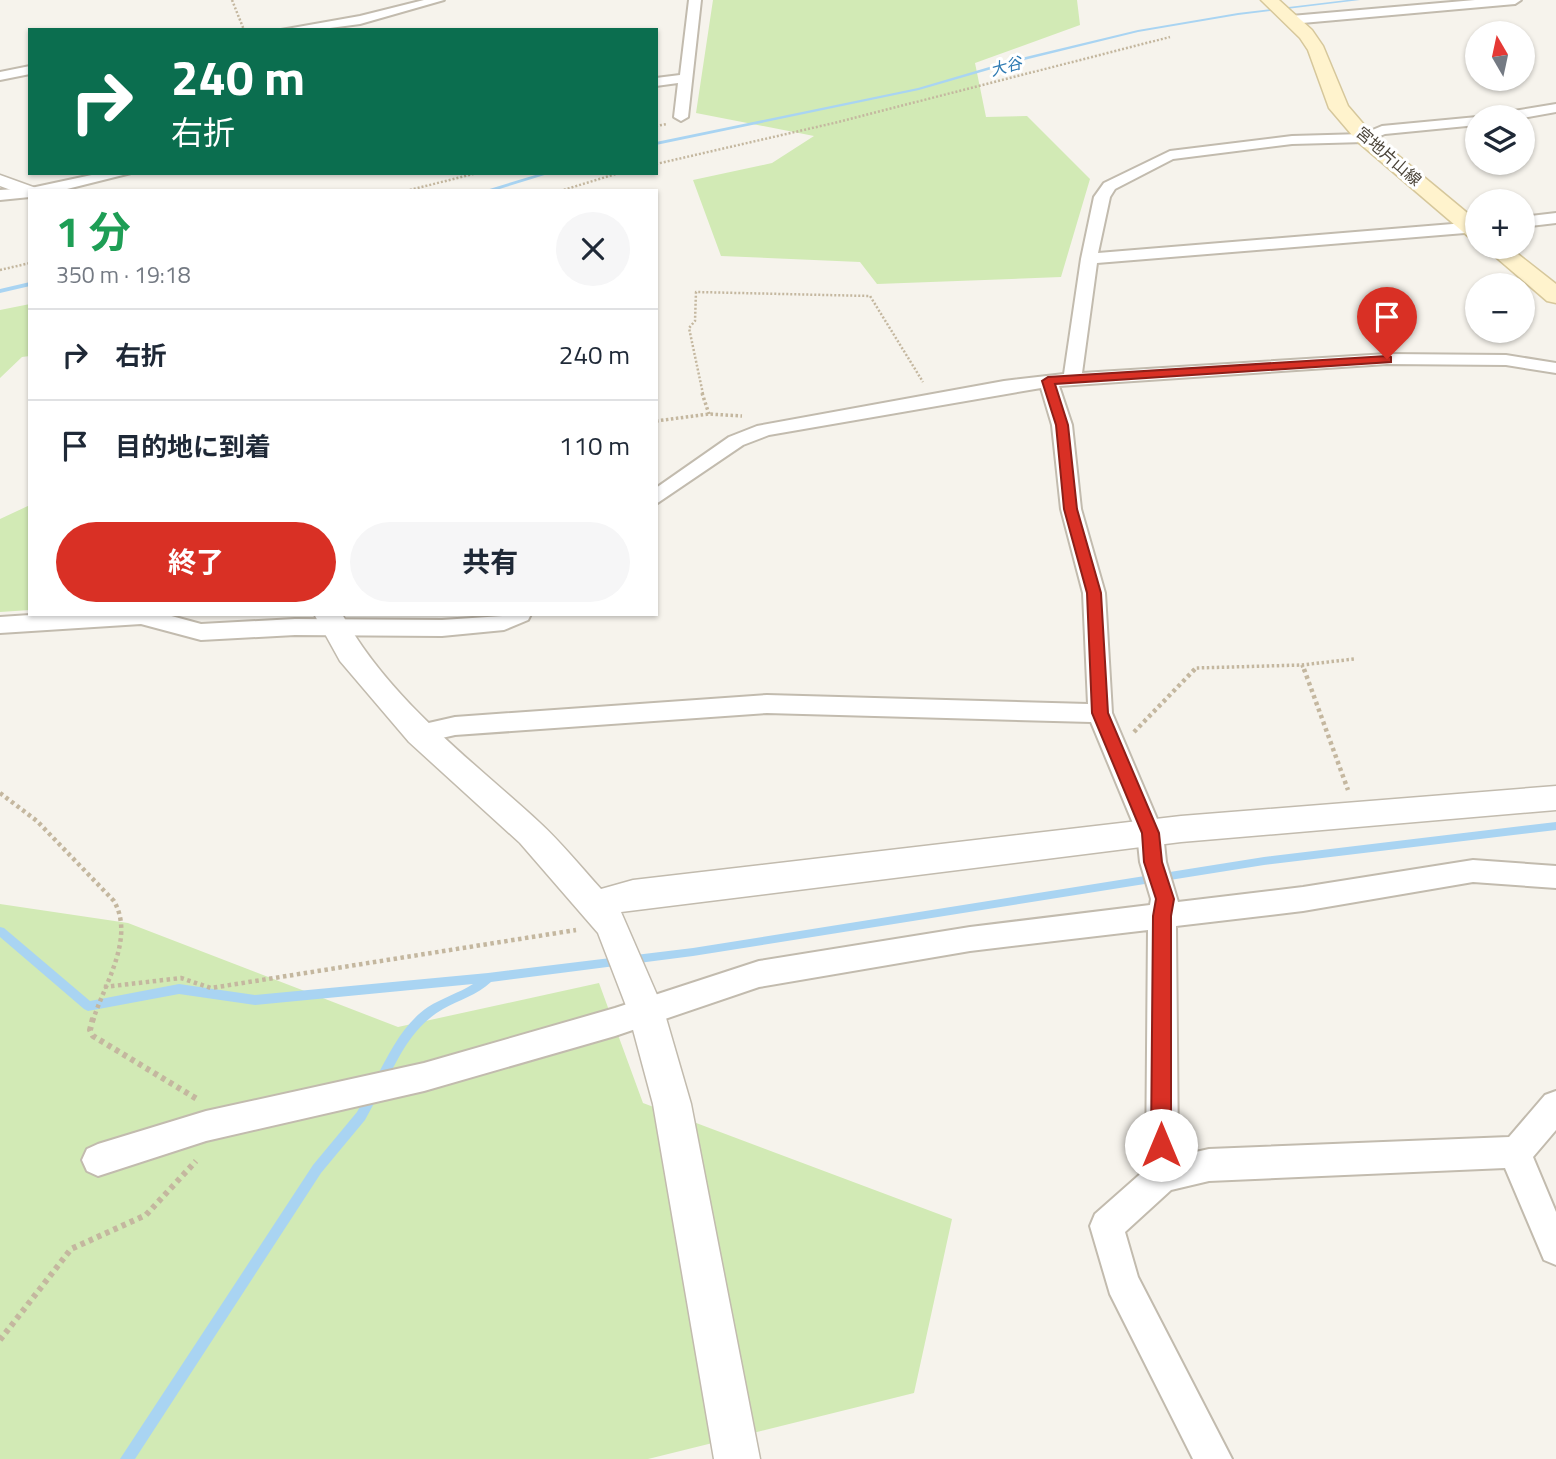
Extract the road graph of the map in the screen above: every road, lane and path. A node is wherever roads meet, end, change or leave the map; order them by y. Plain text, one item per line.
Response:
1 (232, 0) edge
2 (438, 0) edge
3 (695, 0) edge
4 (1515, 0) edge
5 (1280, 10) edge
6 (243, 28) edge
7 (301, 28) edge
8 (1170, 37) dead end
9 (28, 70) edge
10 (0, 76) edge
11 (687, 78) junction
12 (658, 82) edge
13 (1556, 108) edge
14 (1535, 111) edge
15 (681, 117) dead end
16 (1465, 122) edge
17 (1365, 138) junction
18 (658, 164) edge
19 (114, 175) edge
20 (469, 175) edge
21 (612, 175) edge
22 (0, 180) edge
23 (46, 189) edge
24 (414, 189) edge
25 (567, 189) edge
26 (28, 191) edge
27 (28, 192) edge
28 (0, 195) edge
29 (1556, 218) edge
30 (1465, 220) edge
31 (1535, 220) edge
32 (1465, 229) edge
33 (1089, 259) junction
34 (1510, 259) edge
35 (28, 263) edge
36 (0, 270) edge
37 (1556, 296) edge
38 (1556, 368) edge
39 (1072, 379) junction
40 (1048, 381) junction
41 (933, 399) junction
42 (709, 414) junction
43 (658, 421) edge
44 (784, 427) junction
45 (658, 497) edge
46 (516, 616) edge
47 (332, 622) edge
48 (0, 625) edge
49 (1354, 659) dead end
50 (1302, 665) junction
51 (1100, 713) junction
52 (420, 734) junction
53 (1115, 754) junction
54 (0, 793) edge
55 (1556, 798) edge
56 (1357, 813) junction
57 (1150, 833) junction
58 (1556, 877) edge
59 (604, 915) junction
60 (1162, 916) junction
61 (104, 987) junction
62 (646, 1011) junction
63 (1556, 1107) edge
64 (233, 1121) junction
65 (1516, 1153) junction
66 (198, 1158) dead end
67 (98, 1160) dead end
68 (1162, 1177) junction
69 (1556, 1248) edge
70 (0, 1340) edge
71 (737, 1459) edge
72 (1213, 1459) edge

1 - 6 path
2 - 7 street
3 - 11 street
4 - 5 street
5 - 17 main road, 宮地片山線
8 - 18 path
9 - 10 street
11 - 12 street
11 - 15 street
13 - 14 street
16 - 17 street
17 - 30 main road, 宮地片山線
17 - 33 street
19 - 23 street
20 - 24 path
21 - 25 path
22 - 26 street
27 - 28 street
29 - 31 street
32 - 33 street
33 - 39 street
34 - 37 main road
35 - 36 path
38 - 39 street
39 - 40 street
40 - 41 street
40 - 51 street
41 - 42 path
41 - 44 street
42 - 43 path
42 - 44 path
44 - 45 street
46 - 47 street
47 - 48 street
47 - 52 street
49 - 50 path
50 - 53 path
50 - 56 path
51 - 52 street
51 - 53 street
52 - 59 street
53 - 57 street
54 - 61 path
55 - 56 street
56 - 57 street
57 - 59 street
57 - 60 street
58 - 60 street
59 - 61 path
59 - 62 street
60 - 62 street
60 - 68 street
61 - 64 path
62 - 64 street
62 - 71 street
63 - 65 street
64 - 67 street
65 - 68 street
65 - 69 street
66 - 70 path
68 - 72 street

